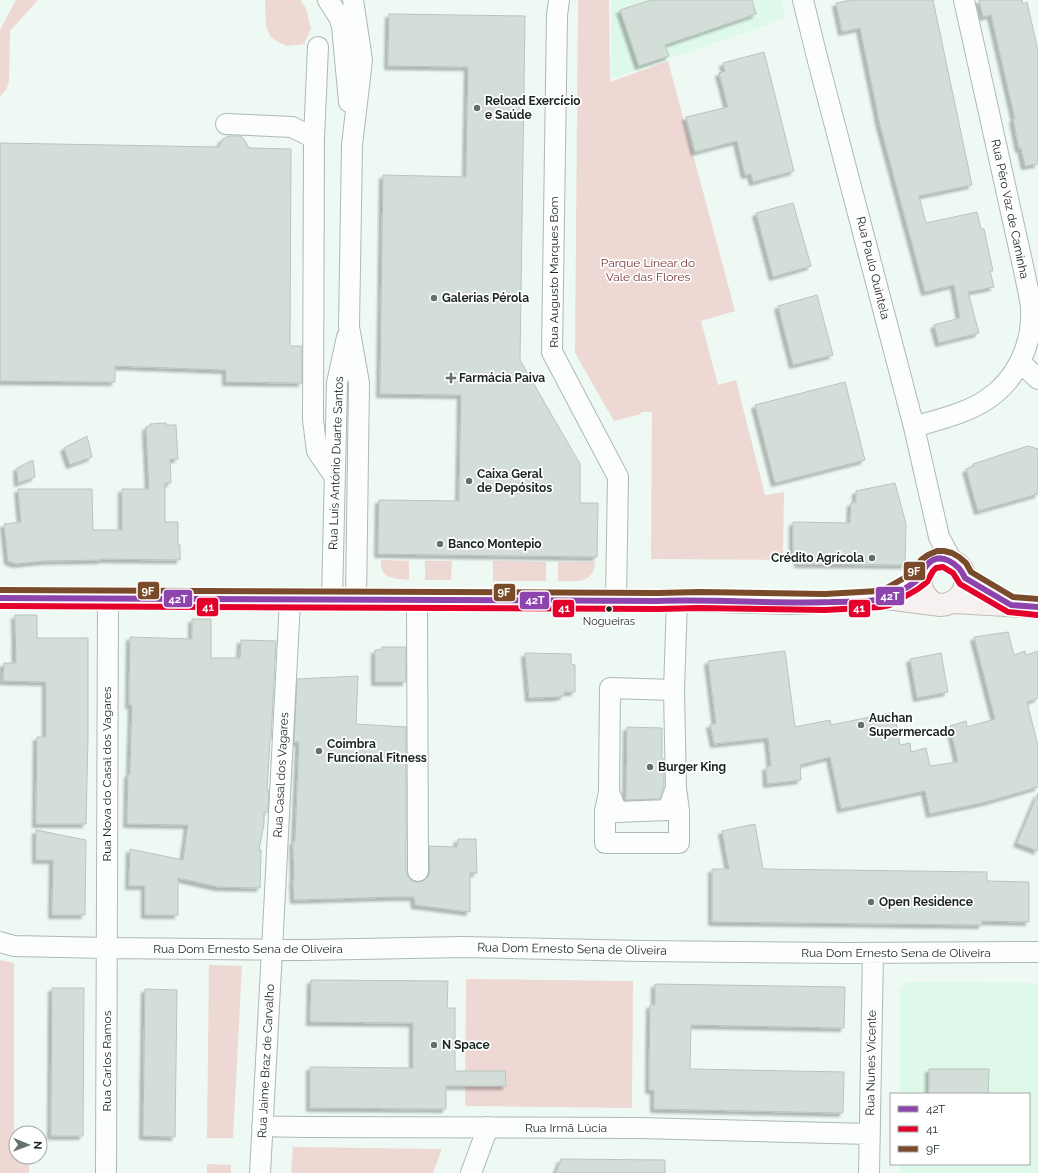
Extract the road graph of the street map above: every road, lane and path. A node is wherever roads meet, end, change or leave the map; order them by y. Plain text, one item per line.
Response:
1 (328, 0) edge
2 (354, 0) edge
3 (803, 0) edge
4 (964, 0) edge
5 (554, 5) edge
6 (339, 17) junction
7 (318, 47) dead end
8 (226, 124) dead end
9 (314, 138) junction
10 (352, 144) junction
11 (349, 327) junction
12 (1020, 362) junction
13 (1038, 379) edge
14 (914, 427) junction
15 (335, 477) junction
16 (939, 537) junction
17 (952, 561) junction
18 (925, 570) junction
19 (965, 578) junction
20 (0, 598) edge
21 (108, 598) junction
22 (886, 598) junction
23 (290, 600) junction
24 (332, 600) junction
25 (356, 600) junction
26 (417, 600) junction
27 (677, 600) junction
28 (616, 601) junction
29 (945, 603) junction
30 (1010, 605) junction
31 (1038, 607) edge
32 (674, 690) junction
33 (676, 788) junction
34 (609, 792) junction
35 (418, 871) dead end
36 (0, 942) edge
37 (107, 948) junction
38 (272, 950) junction
39 (1037, 951) edge
40 (873, 953) junction
41 (262, 1126) junction
42 (488, 1128) junction
43 (870, 1134) junction
44 (106, 1173) edge
45 (260, 1173) edge
46 (471, 1173) edge
47 (870, 1173) edge

1 - 6 street, Rua Luís António Duarte Santos
2 - 6 street
2 - 10 street, Rua Luís António Duarte Santos
3 - 14 street, Rua Paulo Quintela
4 - 12 street, Rua Pêro Vaz de Caminha
5 - 28 street, Rua Augusto Marques Bom
6 - 10 street, Rua Luís António Duarte Santos
7 - 9 street
8 - 9 street
9 - 15 street
10 - 11 street, Rua Luís António Duarte Santos
11 - 15 street, Rua Luís António Duarte Santos
11 - 25 street, Rua Luís António Duarte Santos
12 - 13 street
12 - 14 street, Rua Pêro Vaz de Caminha
14 - 16 street, Rua Paulo Quintela
15 - 24 street, Rua Luís António Duarte Santos
16 - 17 street, Rua Paulo Quintela
16 - 18 street
17 - 18 main road
17 - 19 main road
18 - 22 main road
18 - 29 main road
19 - 29 main road
19 - 30 main road
20 - 21 main road
21 - 23 main road
21 - 37 street, Rua Nova do Casal dos Vagares
22 - 27 main road
22 - 29 main road
23 - 24 main road
23 - 38 street, Rua Casal dos Vagares
24 - 25 main road
25 - 26 main road
26 - 28 main road
26 - 35 street
27 - 28 main road
27 - 32 street
29 - 30 main road
30 - 31 main road
32 - 33 street
32 - 34 street
33 - 34 street
33 - 34 street
36 - 37 street, Rua Dom Ernesto Sena de Oliveira
37 - 38 street, Rua Dom Ernesto Sena de Oliveira
37 - 44 street, Rua Carlos Ramos
38 - 40 street, Rua Dom Ernesto Sena de Oliveira
38 - 41 street, Rua Jaime Braz de Carvalho
39 - 40 street, Rua Dom Ernesto Sena de Oliveira
40 - 43 street, Rua Nunes Vicente
41 - 42 street, Rua Irmã Lúcia
41 - 45 street, Rua Jaime Braz de Carvalho
42 - 43 street, Rua Irmã Lúcia
42 - 46 street
43 - 47 street, Rua Nunes Vicente

